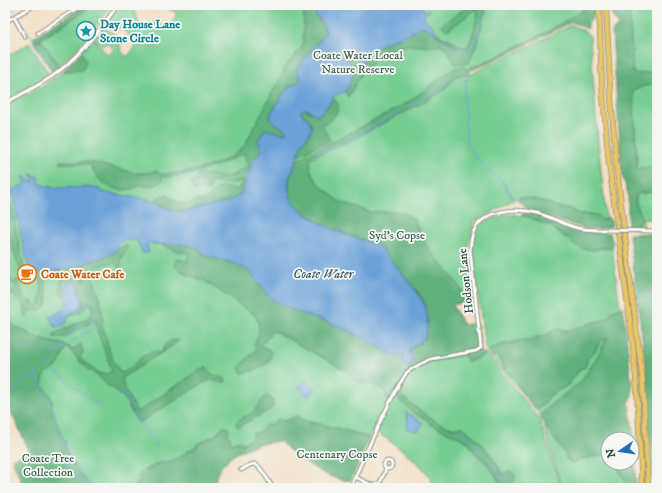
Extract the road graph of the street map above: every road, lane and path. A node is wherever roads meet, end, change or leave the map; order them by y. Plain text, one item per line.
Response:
1 (36, 5) edge
2 (82, 5) edge
3 (118, 5) edge
4 (599, 5) edge
5 (606, 5) edge
6 (14, 17) junction
7 (5, 22) edge
8 (39, 31) dead end
9 (26, 38) dead end
10 (5, 103) edge
11 (657, 231) edge
12 (386, 469) dead end
13 (244, 470) dead end
14 (355, 477) junction
15 (380, 486) edge
16 (374, 487) edge
17 (273, 488) edge
18 (313, 488) edge
19 (316, 488) edge
20 (350, 488) edge
21 (642, 488) edge
22 (648, 488) edge

1 - 6 street
2 - 8 street
3 - 10 street
4 - 21 highway
5 - 22 highway
6 - 7 street
6 - 9 street
11 - 14 street, Hodson Lane, bridge
12 - 15 street
13 - 17 street
14 - 16 street
14 - 20 street
15 - 16 street
18 - 19 street

